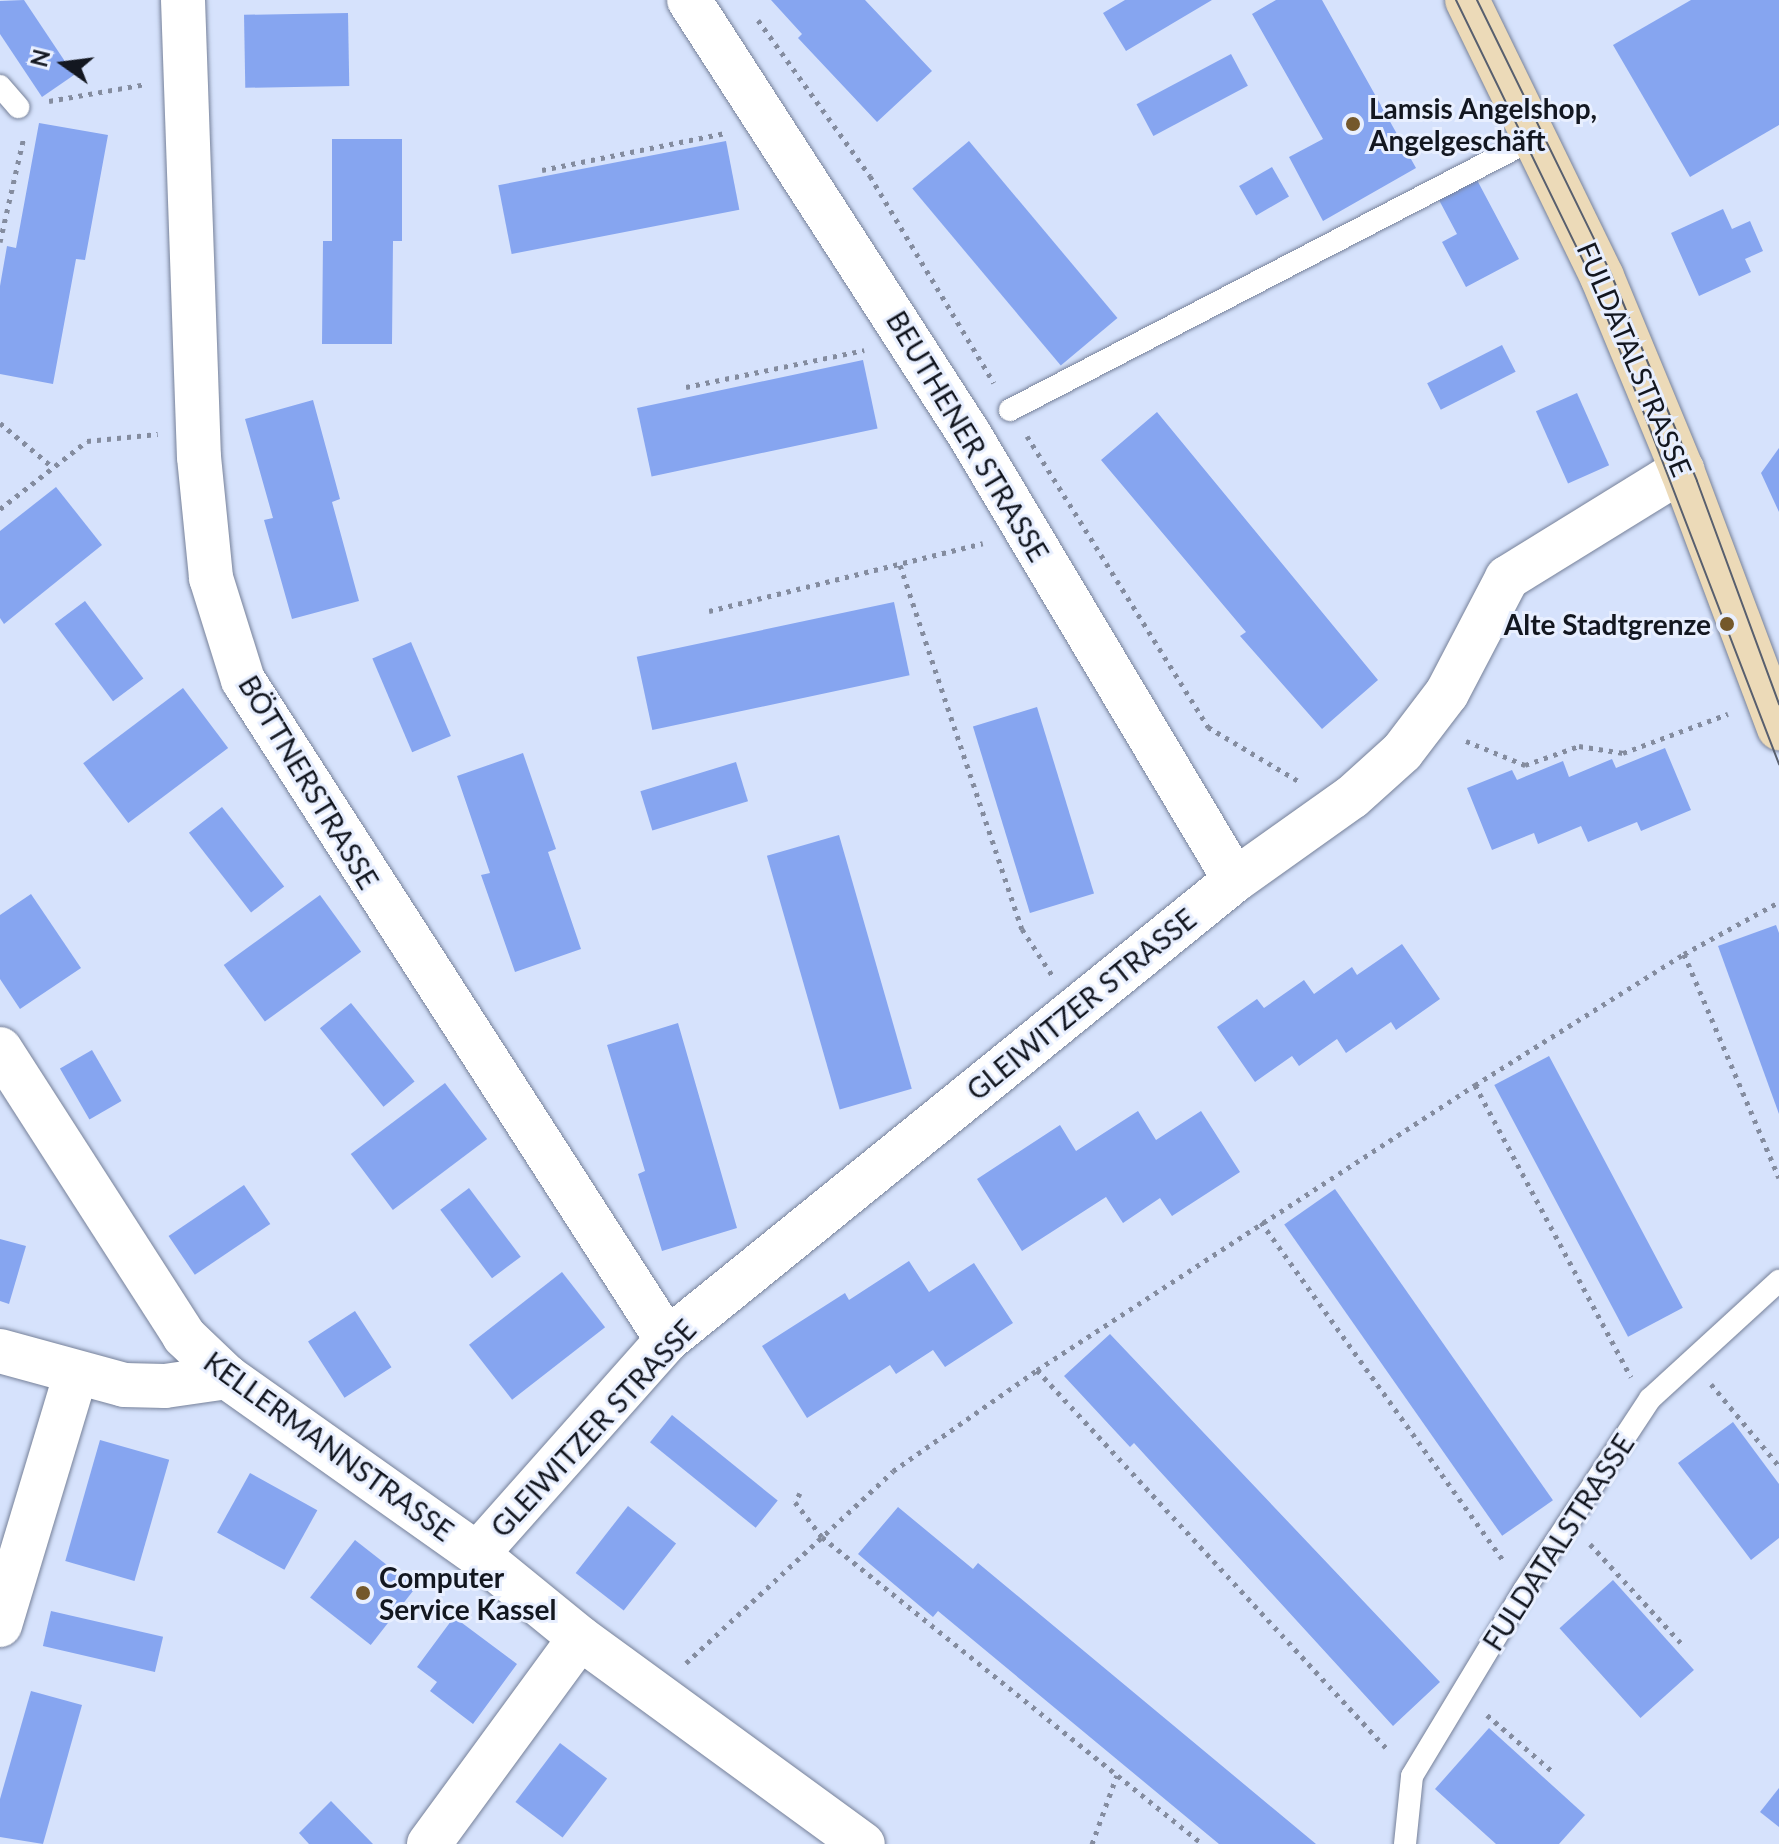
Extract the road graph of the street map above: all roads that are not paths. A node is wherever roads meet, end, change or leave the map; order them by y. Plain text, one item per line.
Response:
1 (183, 0) edge
2 (689, 0) edge
3 (1467, 0) edge
4 (0, 86) edge
5 (18, 107) road end
6 (1537, 137) junction
7 (1010, 410) dead end
8 (1682, 470) junction
9 (1779, 728) edge
10 (1235, 880) junction
11 (0, 1049) edge
12 (1779, 1281) edge
13 (667, 1340) junction
14 (0, 1351) edge
15 (76, 1373) junction
16 (227, 1377) junction
17 (477, 1554) junction
18 (0, 1625) edge
19 (580, 1638) junction
20 (429, 1844) edge
21 (863, 1844) edge
22 (1405, 1844) edge

1 - 13 street, BÖTTNERSTRASSE
2 - 10 street, BEUTHENER STRASSE
3 - 6 main road, FULDATALSTRASSE
4 - 5 lane
6 - 7 lane
6 - 8 main road, FULDATALSTRASSE
8 - 9 main road, FULDATALSTRASSE
8 - 10 street, GLEIWITZER STRASSE
10 - 13 street, GLEIWITZER STRASSE
11 - 16 street, KELLERMANNSTRASSE
12 - 22 lane, FULDATALSTRASSE
13 - 17 street, GLEIWITZER STRASSE
14 - 15 street
15 - 16 street
15 - 18 street
16 - 17 street, KELLERMANNSTRASSE
17 - 19 street, KELLERMANNSTRASSE
19 - 20 street
19 - 21 street, KELLERMANNSTRASSE

